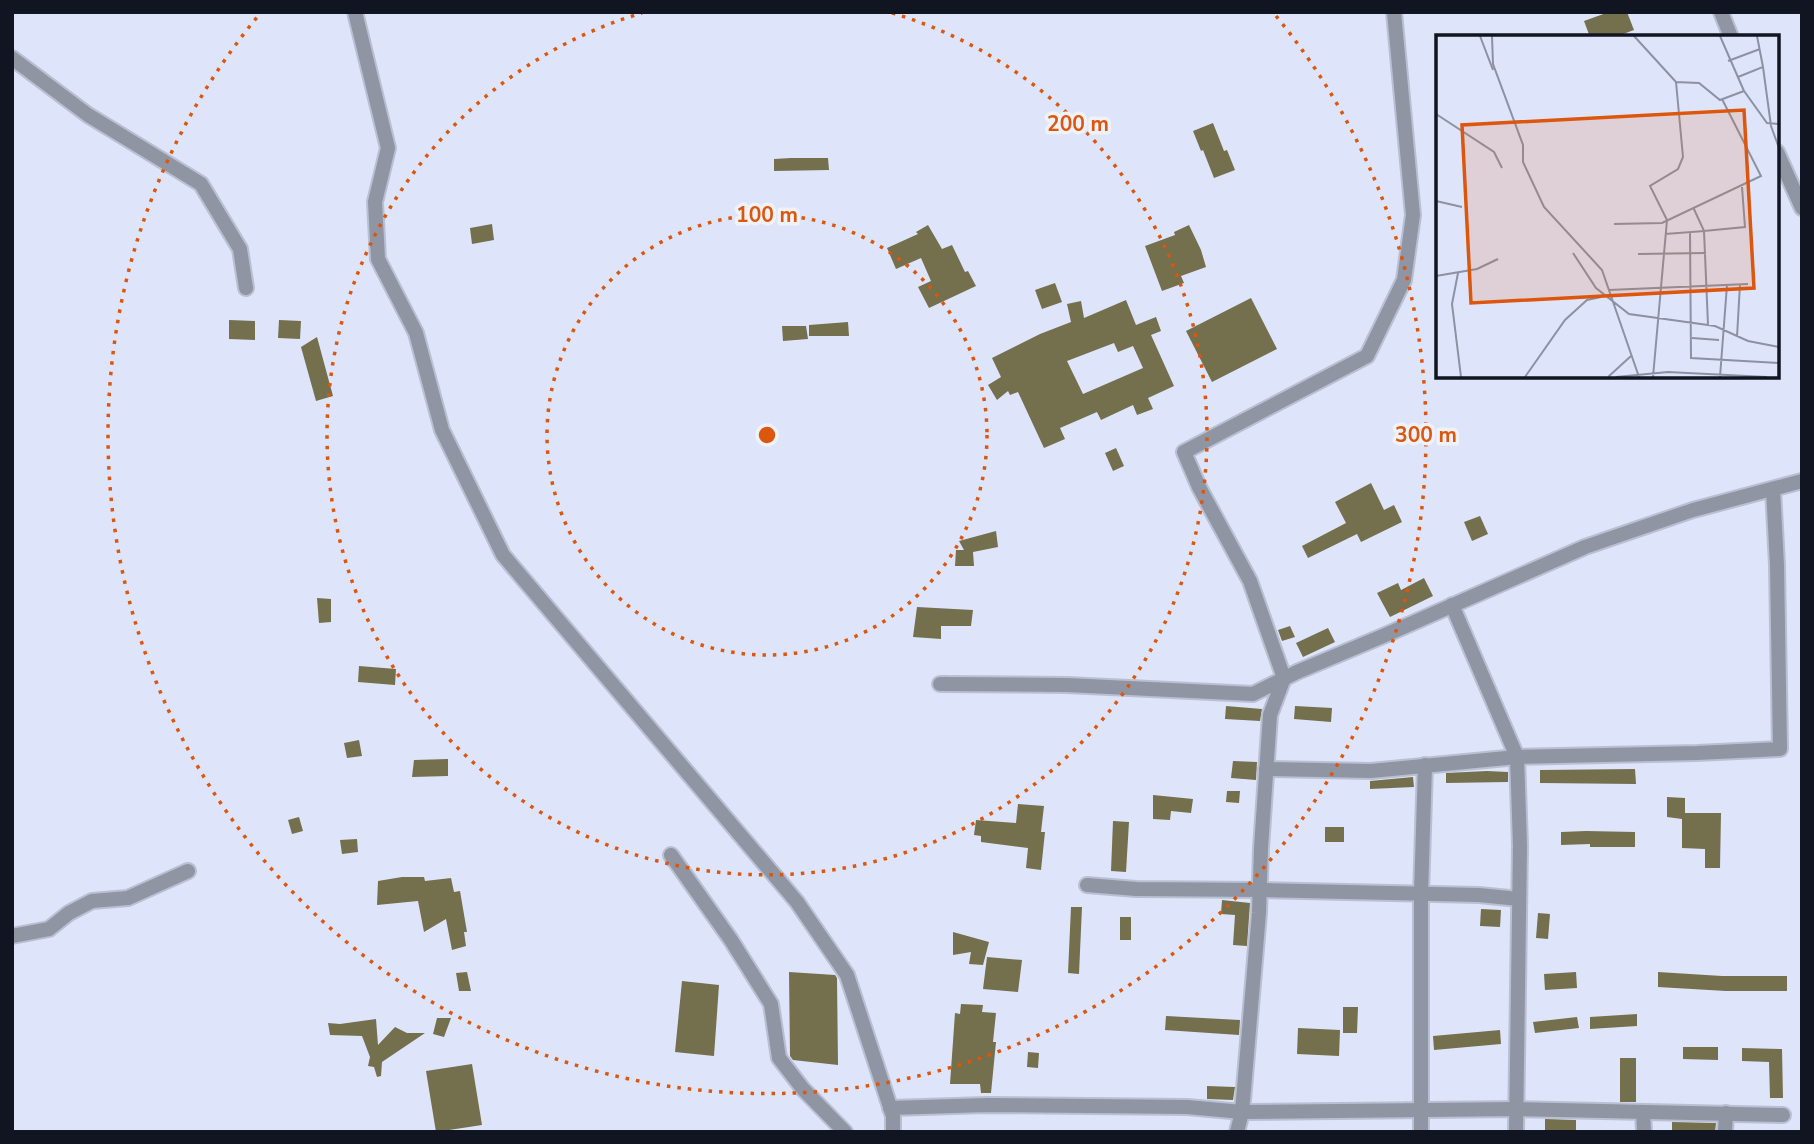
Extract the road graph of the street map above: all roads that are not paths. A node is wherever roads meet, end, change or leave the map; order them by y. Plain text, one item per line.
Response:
1 (355, 12) edge
2 (1394, 12) edge
3 (1721, 12) edge
4 (1730, 35) edge
5 (12, 58) edge
6 (1779, 156) edge
7 (1802, 208) edge
8 (246, 289) dead end
9 (1802, 481) edge
10 (1773, 489) junction
11 (1452, 604) junction
12 (1284, 678) junction
13 (940, 684) dead end
14 (1517, 757) junction
15 (1425, 765) junction
16 (1266, 769) junction
17 (671, 855) dead end
18 (188, 872) dead end
19 (1087, 886) dead end
20 (1260, 890) junction
21 (1421, 894) junction
22 (1519, 899) junction
23 (12, 936) edge
24 (890, 1108) junction
25 (1516, 1109) junction
26 (1420, 1110) junction
27 (1242, 1112) junction
28 (1643, 1112) junction
29 (1726, 1113) junction
30 (1783, 1115) dead end
31 (845, 1132) edge
32 (893, 1132) edge
33 (1237, 1132) edge
34 (1421, 1132) edge
35 (1516, 1132) edge
36 (1644, 1132) edge
37 (1725, 1132) edge

1 - 24 street
2 - 12 street
3 - 4 street
5 - 8 street
6 - 7 street
9 - 10 street
10 - 11 street
10 - 14 street
11 - 12 street
11 - 14 street
12 - 13 street
12 - 16 street
14 - 15 street
14 - 22 street
15 - 16 street
15 - 21 street
16 - 20 street
17 - 31 street
18 - 23 street
19 - 20 street
20 - 21 street
20 - 27 street
21 - 22 street
21 - 26 street
22 - 25 street
24 - 27 street
24 - 32 street
25 - 26 street
25 - 28 street
25 - 35 street
26 - 27 street
26 - 34 street
27 - 33 street
28 - 29 street
28 - 36 street
29 - 30 street
29 - 37 street

